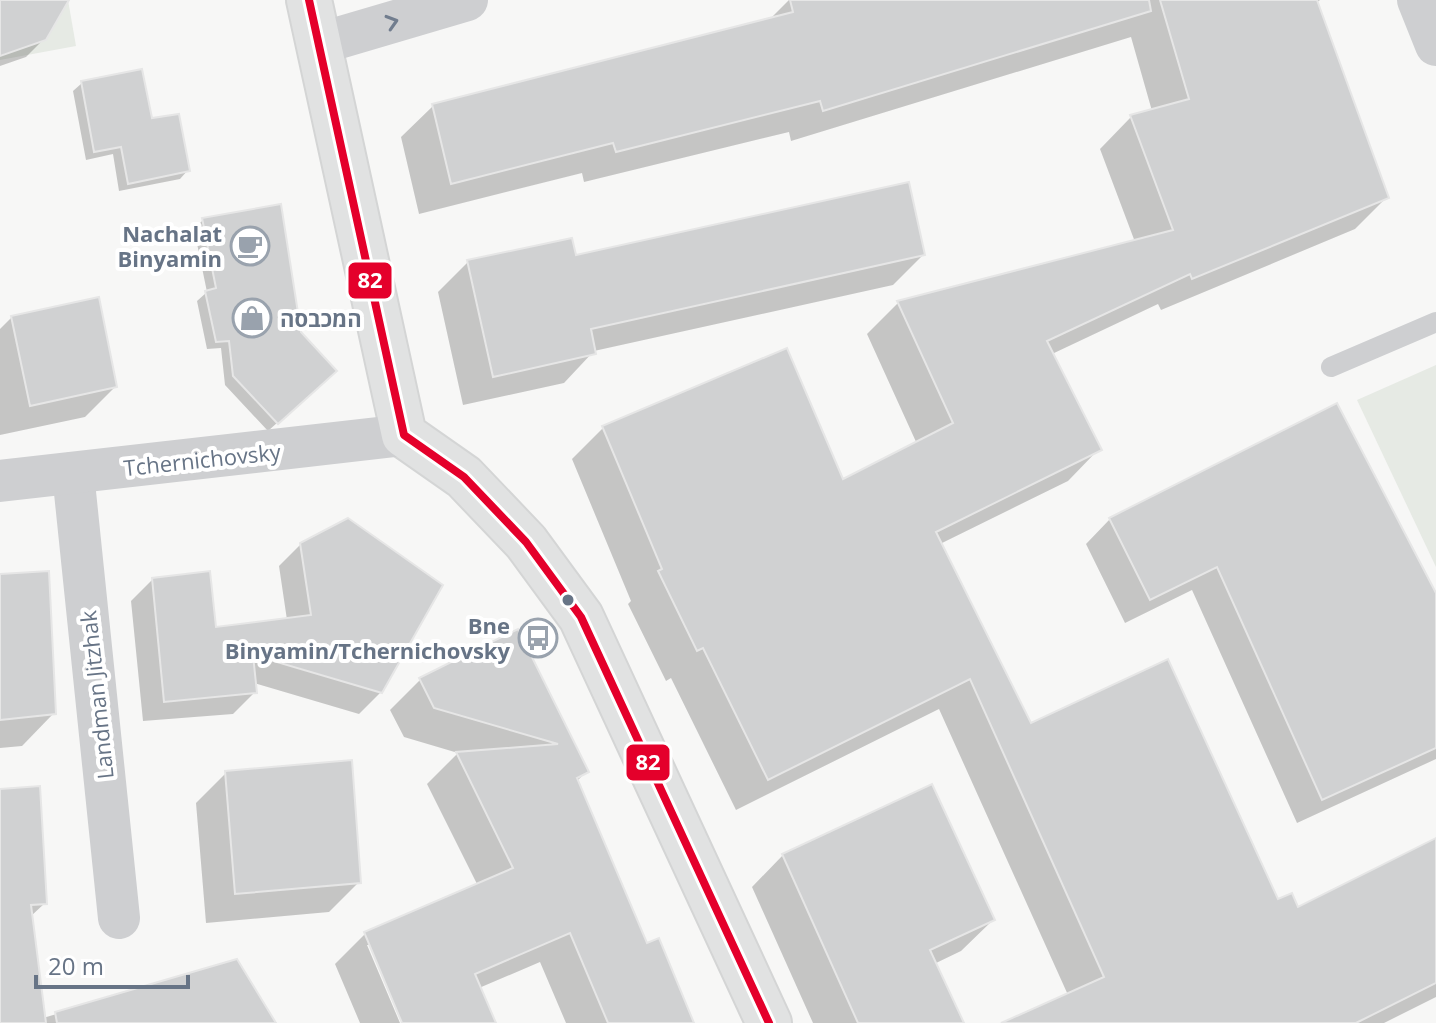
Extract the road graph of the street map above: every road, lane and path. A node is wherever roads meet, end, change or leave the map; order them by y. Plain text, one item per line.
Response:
1 (309, 0) edge
2 (467, 0) edge
3 (1418, 0) edge
4 (318, 44) junction
5 (1436, 45) edge
6 (1436, 322) edge
7 (1331, 367) dead end
8 (404, 435) junction
9 (73, 473) junction
10 (0, 481) edge
11 (119, 918) dead end
12 (769, 1023) edge

1 - 4 street
4 -> 2 street
3 - 5 street
4 - 8 street
6 - 7 lane
8 - 9 street, Tchernichovsky
8 - 12 street
9 - 10 street, Tchernichovsky
9 - 11 street, Landman Jitzhak

